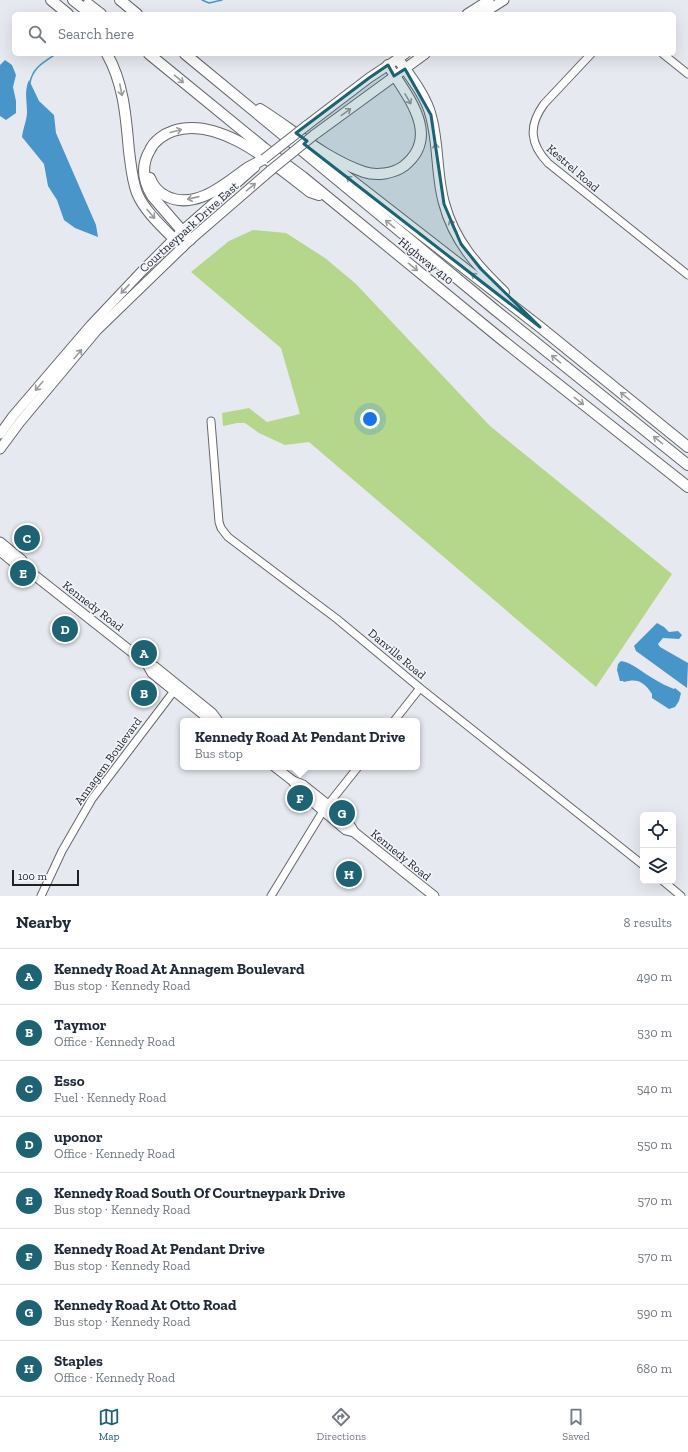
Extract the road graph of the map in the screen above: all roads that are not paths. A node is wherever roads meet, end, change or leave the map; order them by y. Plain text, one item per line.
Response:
1 (51, 0) edge
2 (73, 0) edge
3 (83, 0) edge
4 (120, 0) edge
5 (489, 0) edge
6 (504, 0) edge
7 (66, 12) edge
8 (88, 12) edge
9 (98, 12) edge
10 (135, 12) edge
11 (470, 12) edge
12 (485, 12) edge
13 (108, 56) edge
14 (151, 56) edge
15 (187, 56) edge
16 (191, 56) edge
17 (402, 56) edge
18 (422, 56) edge
19 (589, 56) edge
20 (666, 56) edge
21 (388, 65) junction
22 (405, 69) junction
23 (688, 74) edge
24 (394, 76) junction
25 (250, 102) junction
26 (147, 155) junction
27 (264, 159) junction
28 (328, 198) junction
29 (182, 231) junction
30 (174, 239) junction
31 (190, 240) junction
32 (182, 248) junction
33 (688, 275) edge
34 (540, 327) junction
35 (211, 421) dead end
36 (0, 434) edge
37 (688, 447) edge
38 (0, 449) edge
39 (688, 465) edge
40 (688, 487) edge
41 (0, 542) edge
42 (0, 551) edge
43 (24, 567) junction
44 (176, 688) junction
45 (420, 688) junction
46 (216, 718) edge
47 (396, 718) edge
48 (279, 770) edge
49 (356, 770) edge
50 (326, 808) junction
51 (640, 863) edge
52 (667, 884) edge
53 (42, 896) edge
54 (271, 896) edge
55 (434, 896) edge
56 (681, 896) edge

1 - 7 highway
2 - 8 highway
3 - 9 highway
4 - 10 highway
5 - 11 main road
6 - 12 main road
13 -> 30 highway
14 -> 28 highway, Highway 410
39 -> 15 highway
16 - 25 highway, Highway 410
17 - 21 main road, Courtneypark Drive East
17 - 22 highway
18 - 22 main road, Courtneypark Drive East
19 - 33 street, Kestrel Road
20 - 23 street
21 - 24 highway
21 - 27 main road, Courtneypark Drive East, bridge
22 - 24 main road, Courtneypark Drive East
34 -> 22 highway
24 -> 25 highway
31 -> 24 main road, Courtneypark Drive East, bridge
34 -> 25 highway, Highway 410
27 -> 26 highway
26 -> 28 highway
26 - 29 highway
27 - 29 main road, Courtneypark Drive East
28 -> 40 highway, Highway 410
29 - 30 main road, Courtneypark Drive East
29 - 31 highway
30 - 32 highway
30 -> 36 main road, Courtneypark Drive East
31 - 32 main road, Courtneypark Drive East
38 -> 32 main road, Courtneypark Drive East
37 -> 34 highway, Highway 410
35 - 45 street, Danville Road
41 - 43 main road, Kennedy Road
42 - 43 main road, Kennedy Road
43 - 44 main road, Kennedy Road
44 - 46 main road, Kennedy Road
44 - 53 street, Annagem Boulevard
45 - 47 street
45 - 51 street, Danville Road
48 - 50 main road, Kennedy Road
49 - 50 street
50 - 54 street
50 - 55 main road, Kennedy Road
52 - 56 street

